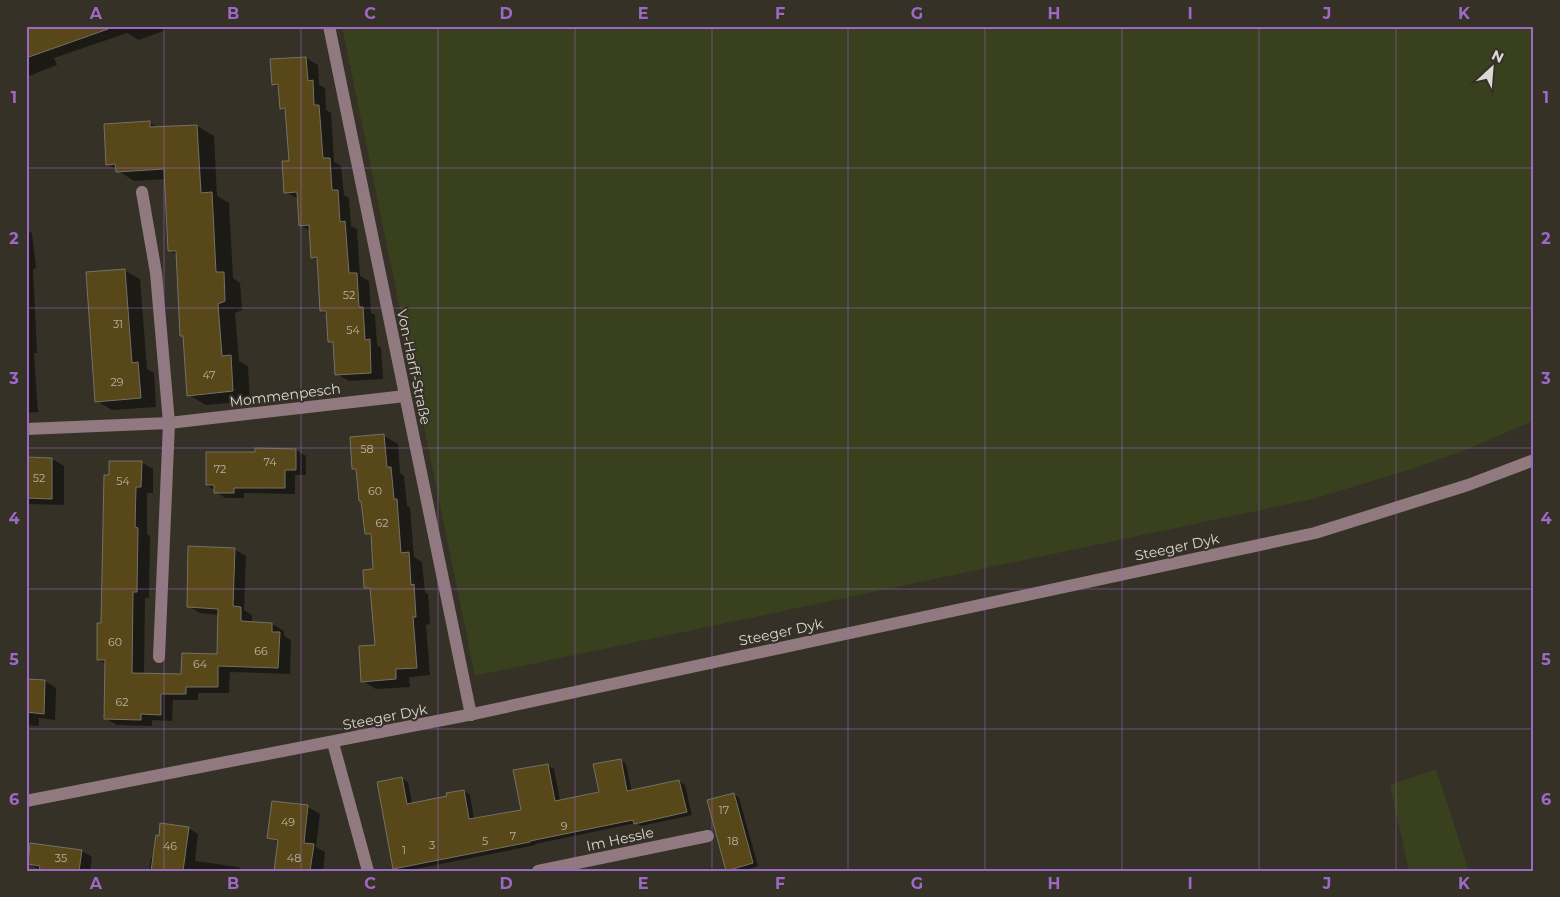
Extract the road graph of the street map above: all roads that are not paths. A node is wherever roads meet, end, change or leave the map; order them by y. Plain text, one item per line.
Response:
1 (329, 26) edge
2 (142, 192) dead end
3 (405, 396) junction
4 (169, 423) junction
5 (26, 429) edge
6 (1534, 460) edge
7 (159, 657) dead end
8 (471, 714) junction
9 (334, 742) junction
10 (26, 801) edge
11 (708, 836) dead end
12 (368, 871) edge
13 (538, 871) edge

1 - 3 street, Von-Harff-Straße
2 - 4 street
3 - 4 street, Mommenpesch
3 - 8 street, Von-Harff-Straße
4 - 5 street, Mommenpesch
4 - 7 street
6 - 8 street, Steeger Dyk
8 - 9 street, Steeger Dyk
9 - 10 street, Steeger Dyk
9 - 12 street
11 - 13 street, Im Hessle

